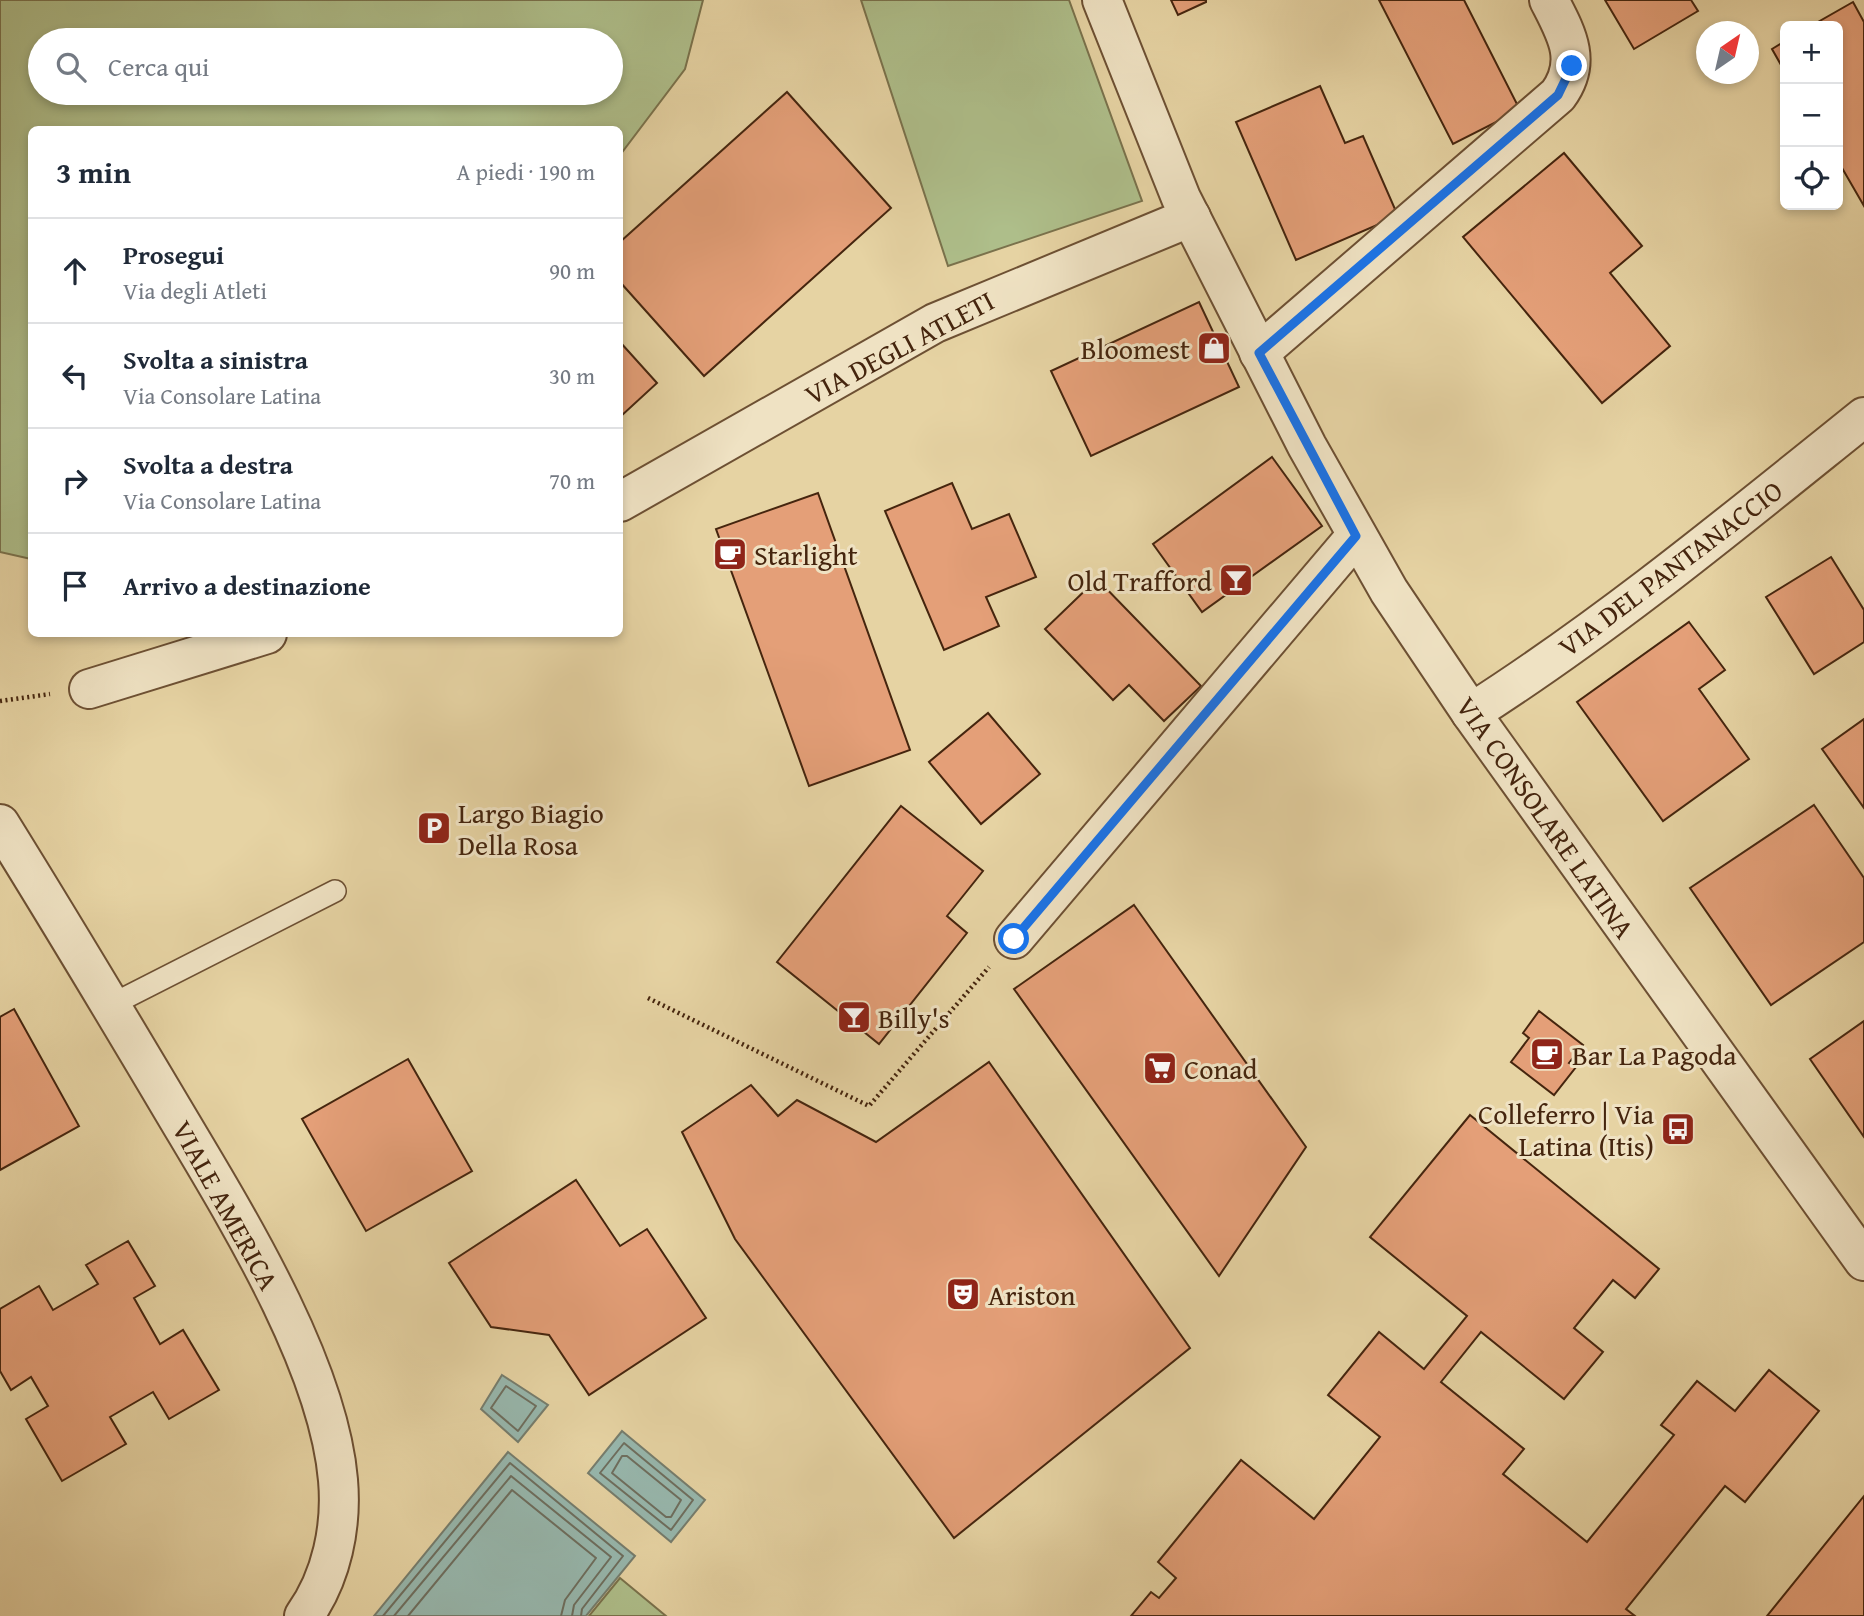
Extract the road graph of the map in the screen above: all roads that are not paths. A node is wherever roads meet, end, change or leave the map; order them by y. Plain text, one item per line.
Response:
1 (1102, 0) edge
2 (1549, 0) edge
3 (1191, 218) junction
4 (1259, 353) junction
5 (1864, 417) edge
6 (623, 500) edge
7 (1356, 536) junction
8 (257, 637) edge
9 (89, 689) road end
10 (1471, 713) junction
11 (0, 824) edge
12 (335, 891) dead end
13 (1014, 939) road end
14 (111, 1005) junction
15 (1864, 1261) edge
16 (304, 1616) edge

1 - 3 street, VIA CONSOLARE LATINA
2 - 4 street
3 - 4 street, VIA CONSOLARE LATINA
3 - 6 street, VIA DEGLI ATLETI
4 - 7 street, VIA CONSOLARE LATINA
5 - 10 street, VIA DEL PANTANACCIO
7 - 10 street, VIA CONSOLARE LATINA
7 - 13 street
8 - 9 street
10 - 15 street, VIA CONSOLARE LATINA
11 - 14 street, VIALE AMERICA
12 - 14 lane
14 - 16 street, VIALE AMERICA

